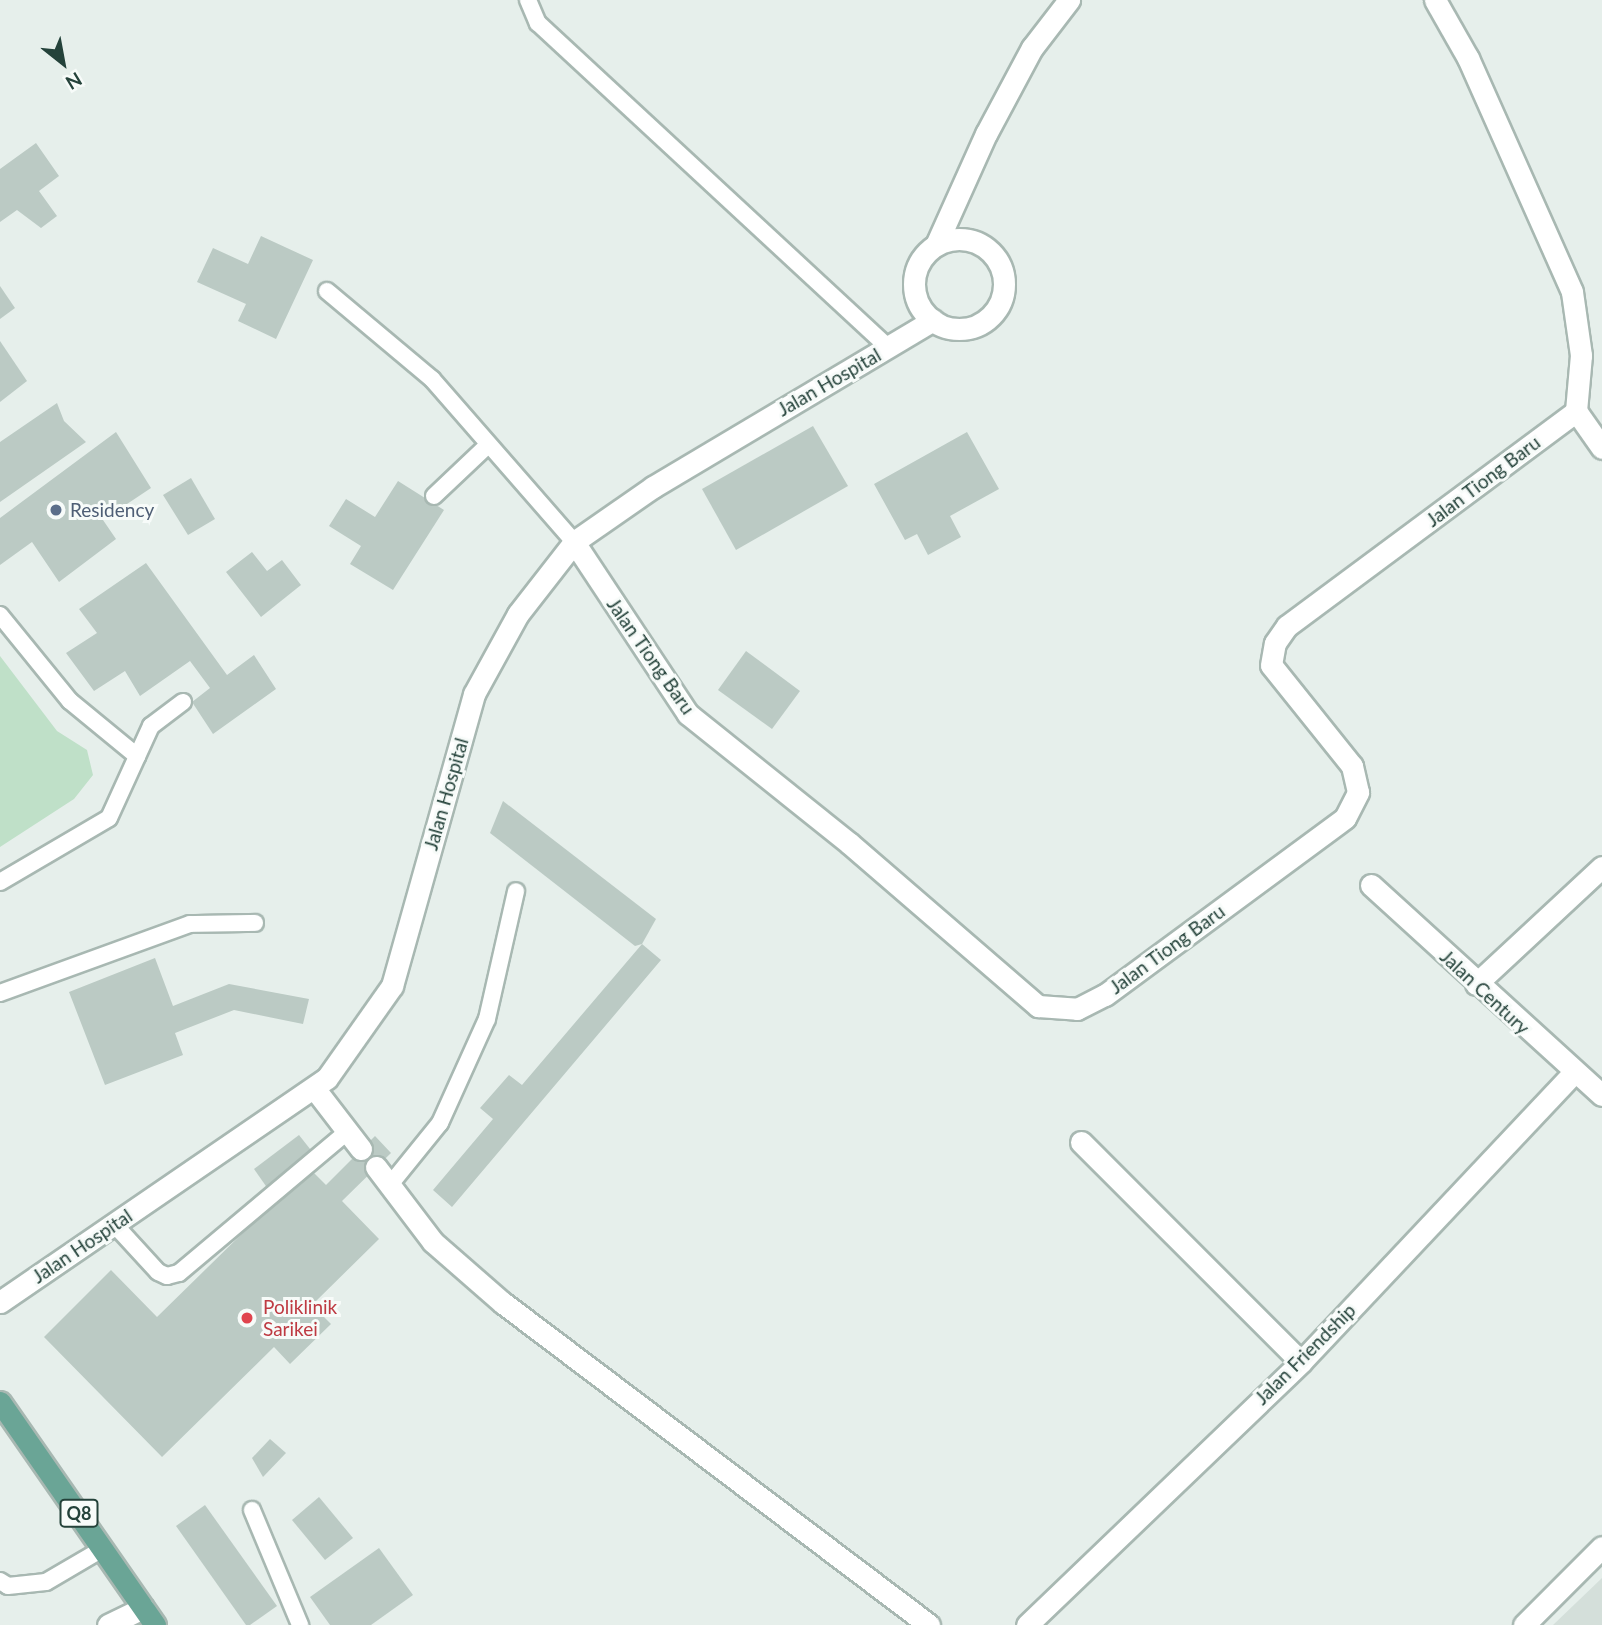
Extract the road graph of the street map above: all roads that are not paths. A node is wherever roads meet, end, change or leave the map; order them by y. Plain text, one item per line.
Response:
1 (528, 0) edge
2 (1069, 0) edge
3 (1436, 0) edge
4 (936, 245) junction
5 (327, 291) dead end
6 (933, 320) junction
7 (888, 347) junction
8 (1577, 407) junction
9 (488, 445) junction
10 (1602, 448) edge
11 (434, 496) dead end
12 (574, 541) junction
13 (0, 615) edge
14 (183, 702) dead end
15 (137, 755) junction
16 (1602, 867) edge
17 (0, 882) edge
18 (1371, 886) dead end
19 (516, 891) dead end
20 (255, 923) dead end
21 (1476, 984) junction
22 (0, 993) edge
23 (1573, 1073) junction
24 (314, 1088) junction
25 (1602, 1095) edge
26 (347, 1132) junction
27 (1081, 1142) dead end
28 (361, 1149) dead end
29 (376, 1167) dead end
30 (389, 1186) junction
31 (114, 1224) junction
32 (0, 1302) edge
33 (1301, 1362) junction
34 (0, 1402) edge
35 (252, 1510) dead end
36 (104, 1548) junction
37 (1602, 1548) edge
38 (0, 1581) edge
39 (149, 1617) edge
40 (108, 1625) edge
41 (300, 1625) edge
42 (929, 1625) edge
43 (1027, 1625) edge
44 (1524, 1625) edge

1 - 7 lane
2 - 4 street
3 - 8 street
4 - 6 street
4 - 6 street
5 - 9 lane
6 - 7 street, Jalan Hospital
7 - 12 street, Jalan Hospital
8 - 10 street
8 - 12 street, Jalan Tiong Baru
9 - 11 lane
9 - 12 lane
12 - 24 street, Jalan Hospital
13 - 15 lane
14 - 15 lane
15 - 17 lane
16 - 21 street
18 - 21 street, Jalan Century
19 - 30 lane
20 - 22 lane
21 - 23 street, Jalan Century
23 - 25 street, Jalan Century
23 - 33 street, Jalan Friendship
24 - 26 street
24 - 31 street, Jalan Hospital
26 - 28 street
26 - 31 lane
27 - 33 street
29 - 30 street
30 - 42 street
31 - 32 street, Jalan Hospital
33 - 43 street, Jalan Friendship
34 - 36 main road, Q8
35 - 41 lane
36 - 38 lane
36 - 39 main road, Q8
37 - 44 street
39 - 40 street

